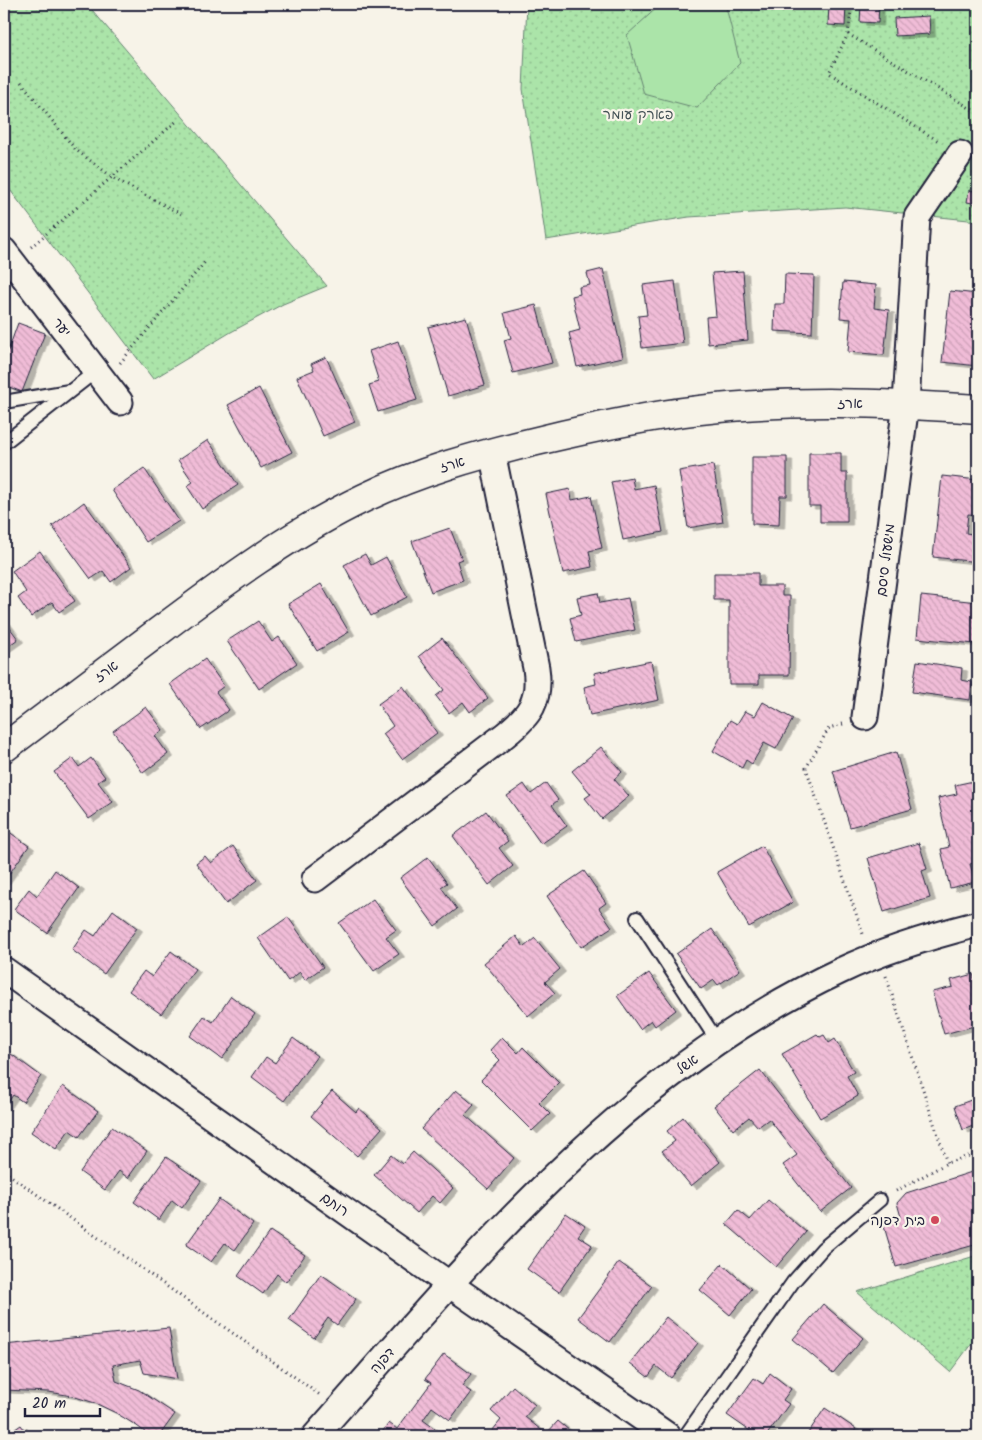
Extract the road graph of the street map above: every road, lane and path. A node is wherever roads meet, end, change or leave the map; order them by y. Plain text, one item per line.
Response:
1 (852, 4) edge
2 (848, 34) junction
3 (20, 82) dead end
4 (978, 113) edge
5 (178, 120) dead end
6 (960, 154) joint
7 (111, 176) junction
8 (181, 214) dead end
9 (8, 257) edge
10 (204, 262) dead end
11 (100, 376) junction
12 (71, 391) junction
13 (4, 402) edge
14 (120, 402) dead end
15 (906, 404) junction
16 (978, 409) edge
17 (4, 443) edge
18 (492, 452) junction
19 (865, 717) joint
20 (4, 748) edge
21 (316, 879) dead end
22 (637, 918) dead end
23 (978, 924) edge
24 (875, 956) junction
25 (4, 970) edge
26 (718, 1042) junction
27 (978, 1153) edge
28 (947, 1164) junction
29 (4, 1172) edge
30 (880, 1200) joint
31 (449, 1284) junction
32 (339, 1408) junction
33 (314, 1436) edge
34 (668, 1436) edge
35 (685, 1436) edge

1 - 2 path
2 - 4 path
2 - 6 path
3 - 7 path
5 - 7 path
6 - 15 street, מישעול סיסם
7 - 8 path
7 - 9 path
9 - 11 street, יער
10 - 11 path
11 - 12 lane
11 - 14 street, יער
12 - 13 lane
12 - 17 lane
15 - 16 street, ארז
15 - 18 street, ארז
15 - 19 street, מישעול סיסם
18 - 20 street, ארז
18 - 21 street
19 - 24 path
22 - 26 lane
23 - 24 street, אשל
24 - 26 street, אשל
24 - 28 path
25 - 31 street, רותם
26 - 31 street, אשל
27 - 28 path
28 - 30 path
29 - 32 path
30 - 35 lane
31 - 32 street, דפנה
31 - 34 street, רותם
32 - 33 street, דפנה

